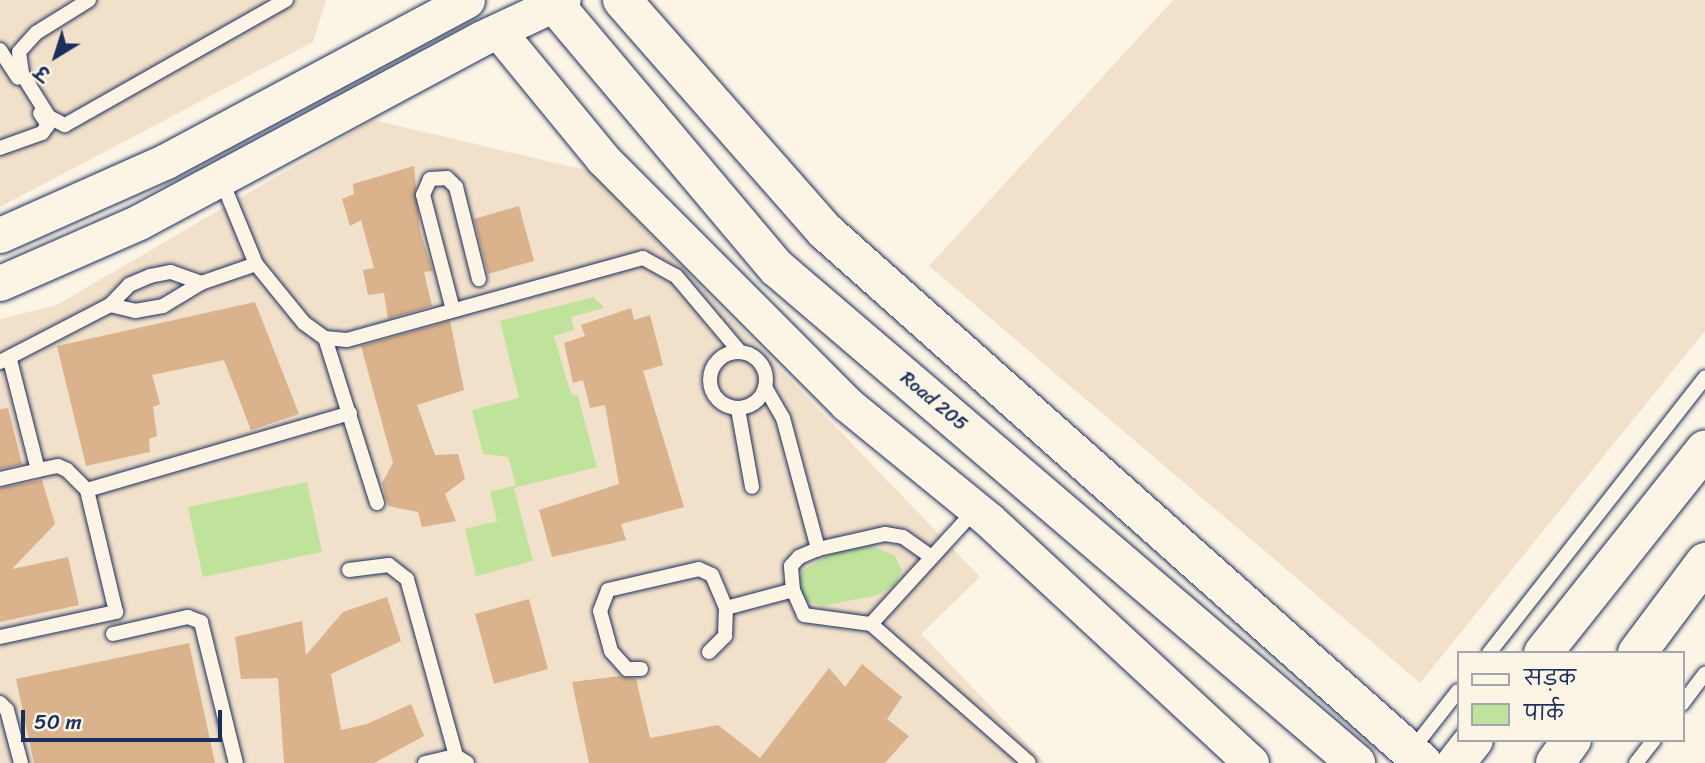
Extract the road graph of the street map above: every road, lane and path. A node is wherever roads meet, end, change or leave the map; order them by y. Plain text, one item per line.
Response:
1 (89, 0) edge
2 (286, 0) edge
3 (467, 0) edge
4 (622, 0) edge
5 (556, 2) edge
6 (498, 31) junction
7 (0, 50) edge
8 (0, 148) edge
9 (220, 178) junction
10 (0, 235) edge
11 (256, 264) junction
12 (479, 279) dead end
13 (0, 283) edge
14 (201, 283) junction
15 (110, 305) junction
16 (453, 310) junction
17 (325, 338) junction
18 (740, 352) junction
19 (5, 361) edge
20 (1705, 378) edge
21 (765, 387) junction
22 (738, 409) junction
23 (350, 413) junction
24 (1705, 449) edge
25 (38, 470) junction
26 (0, 479) edge
27 (752, 487) dead end
28 (87, 490) junction
29 (377, 503) dead end
30 (976, 509) junction
31 (818, 549) junction
32 (930, 556) junction
33 (1705, 562) edge
34 (349, 570) dead end
35 (793, 590) junction
36 (726, 608) junction
37 (871, 624) junction
38 (113, 634) dead end
39 (0, 637) edge
40 (1491, 651) edge
41 (1545, 651) edge
42 (1638, 651) edge
43 (709, 652) dead end
44 (641, 669) dead end
45 (1705, 674) edge
46 (1456, 694) edge
47 (1684, 701) edge
48 (0, 703) edge
49 (1472, 742) edge
50 (1571, 742) edge
51 (1652, 742) edge
52 (1417, 758) edge
53 (461, 759) edge
54 (21, 763) edge
55 (236, 763) edge
56 (425, 763) edge
57 (1029, 763) edge
58 (1251, 763) edge
59 (1356, 763) edge
60 (1456, 763) edge
61 (1555, 763) edge
62 (1636, 763) edge

1 - 2 lane
3 - 10 street
4 - 52 main road
5 - 6 street
5 - 59 main road, Road 205
6 - 9 street
6 - 30 street
7 - 8 lane
9 - 11 lane
9 - 13 street
11 - 14 lane
11 - 17 lane
12 - 16 lane
14 - 15 lane
14 - 15 lane
15 - 19 lane
16 - 17 lane
16 - 18 lane
17 - 23 lane
18 - 21 lane
18 - 22 lane
19 - 25 lane
20 - 40 lane
21 - 22 lane
21 - 31 lane
22 - 27 lane
23 - 28 lane
23 - 29 lane
24 - 41 main road
25 - 26 lane
25 - 28 lane
28 - 39 lane
30 - 32 lane
30 - 58 street
31 - 32 lane
31 - 35 lane
32 - 37 lane
33 - 42 main road
34 - 53 lane
35 - 36 lane
35 - 37 lane
36 - 43 lane
36 - 44 lane
37 - 57 lane
38 - 55 lane
45 - 47 lane
46 - 52 lane
48 - 54 lane
49 - 60 main road
50 - 61 main road
51 - 62 lane
53 - 56 lane

